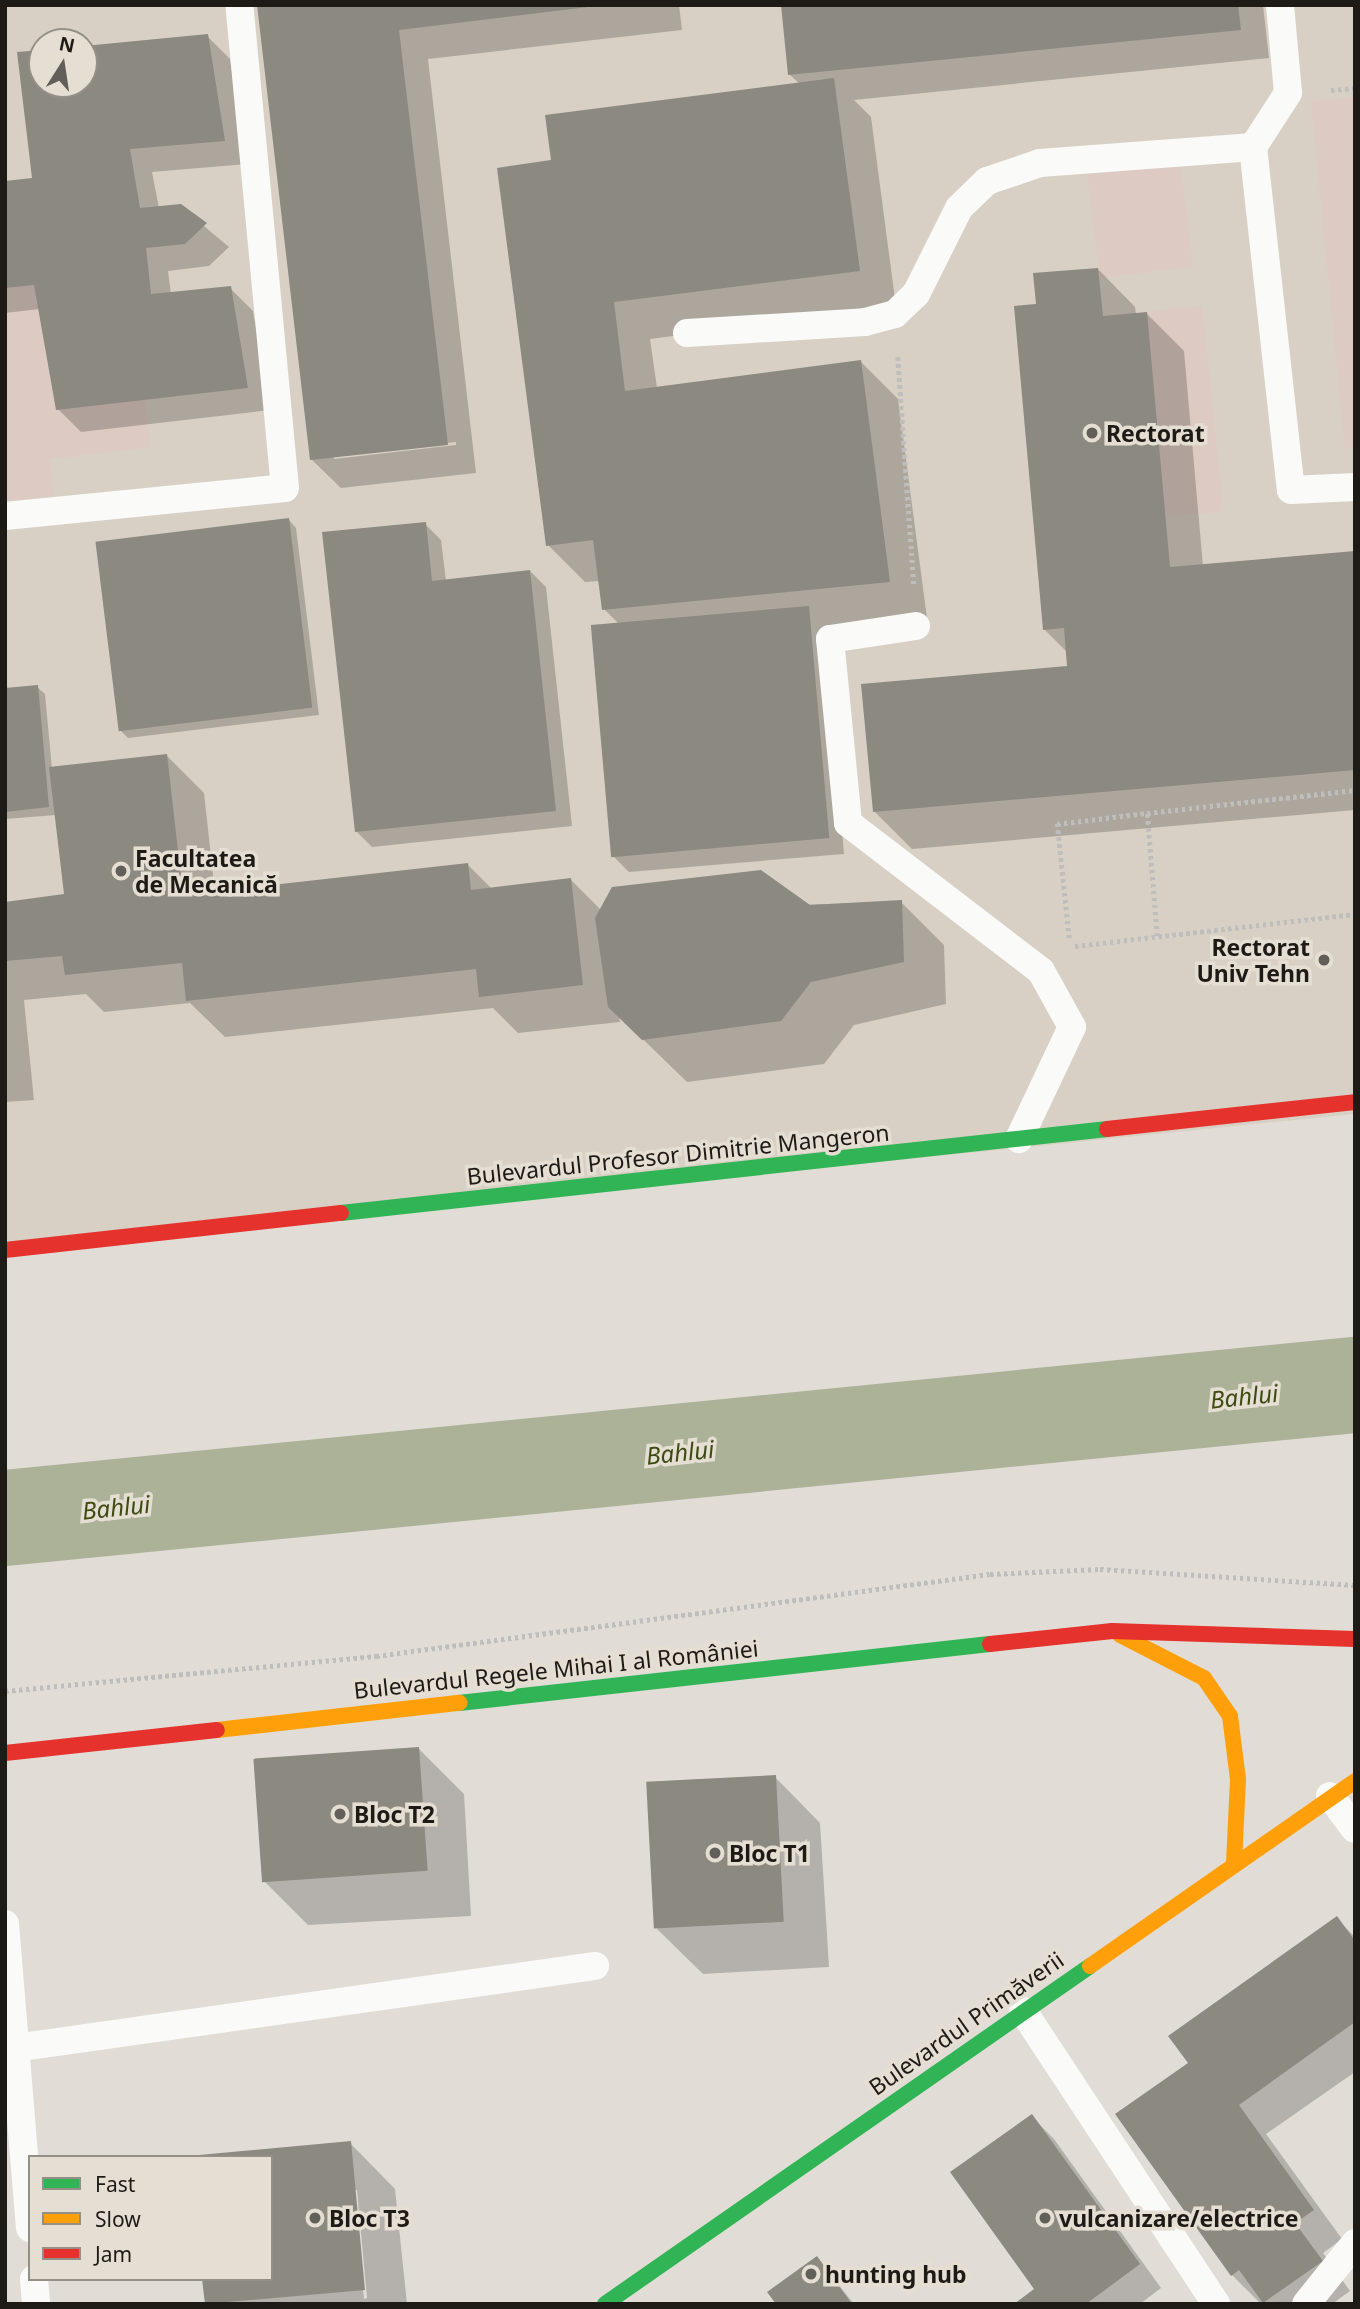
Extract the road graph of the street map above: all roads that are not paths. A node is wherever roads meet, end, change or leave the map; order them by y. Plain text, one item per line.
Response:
1 (239, 5) edge
2 (1280, 5) edge
3 (1252, 147) junction
4 (687, 333) dead end
5 (1355, 487) edge
6 (5, 516) edge
7 (916, 626) road end
8 (1355, 1102) edge
9 (1019, 1139) junction
10 (5, 1250) edge
11 (1112, 1631) junction
12 (1355, 1639) edge
13 (5, 1753) edge
14 (1355, 1781) edge
15 (1331, 1796) junction
16 (1355, 1829) edge
17 (1234, 1865) junction
18 (5, 1924) edge
19 (595, 1966) dead end
20 (1023, 2011) junction
21 (15, 2048) junction
22 (28, 2204) edge
23 (1355, 2243) edge
24 (34, 2281) edge
25 (36, 2304) edge
26 (605, 2304) edge
27 (1216, 2304) edge
28 (1306, 2304) edge

1 - 6 lane
2 - 3 lane
3 - 4 lane
3 - 5 lane
7 - 9 lane
8 - 9 main road, Bulevardul Profesor Dimitrie Mangeron
9 - 10 main road, Bulevardul Profesor Dimitrie Mangeron
11 - 12 main road, Bulevardul Regele Mihai I al României
11 - 13 main road, Bulevardul Regele Mihai I al României
11 - 17 main road
14 - 15 main road, Bulevardul Primăverii
15 - 16 lane
15 - 17 main road, Bulevardul Primăverii
17 - 20 main road, Bulevardul Primăverii
18 - 21 lane
19 - 21 lane
20 - 26 main road, Bulevardul Primăverii
20 - 27 lane
21 - 22 lane
23 - 28 lane
24 - 25 lane

